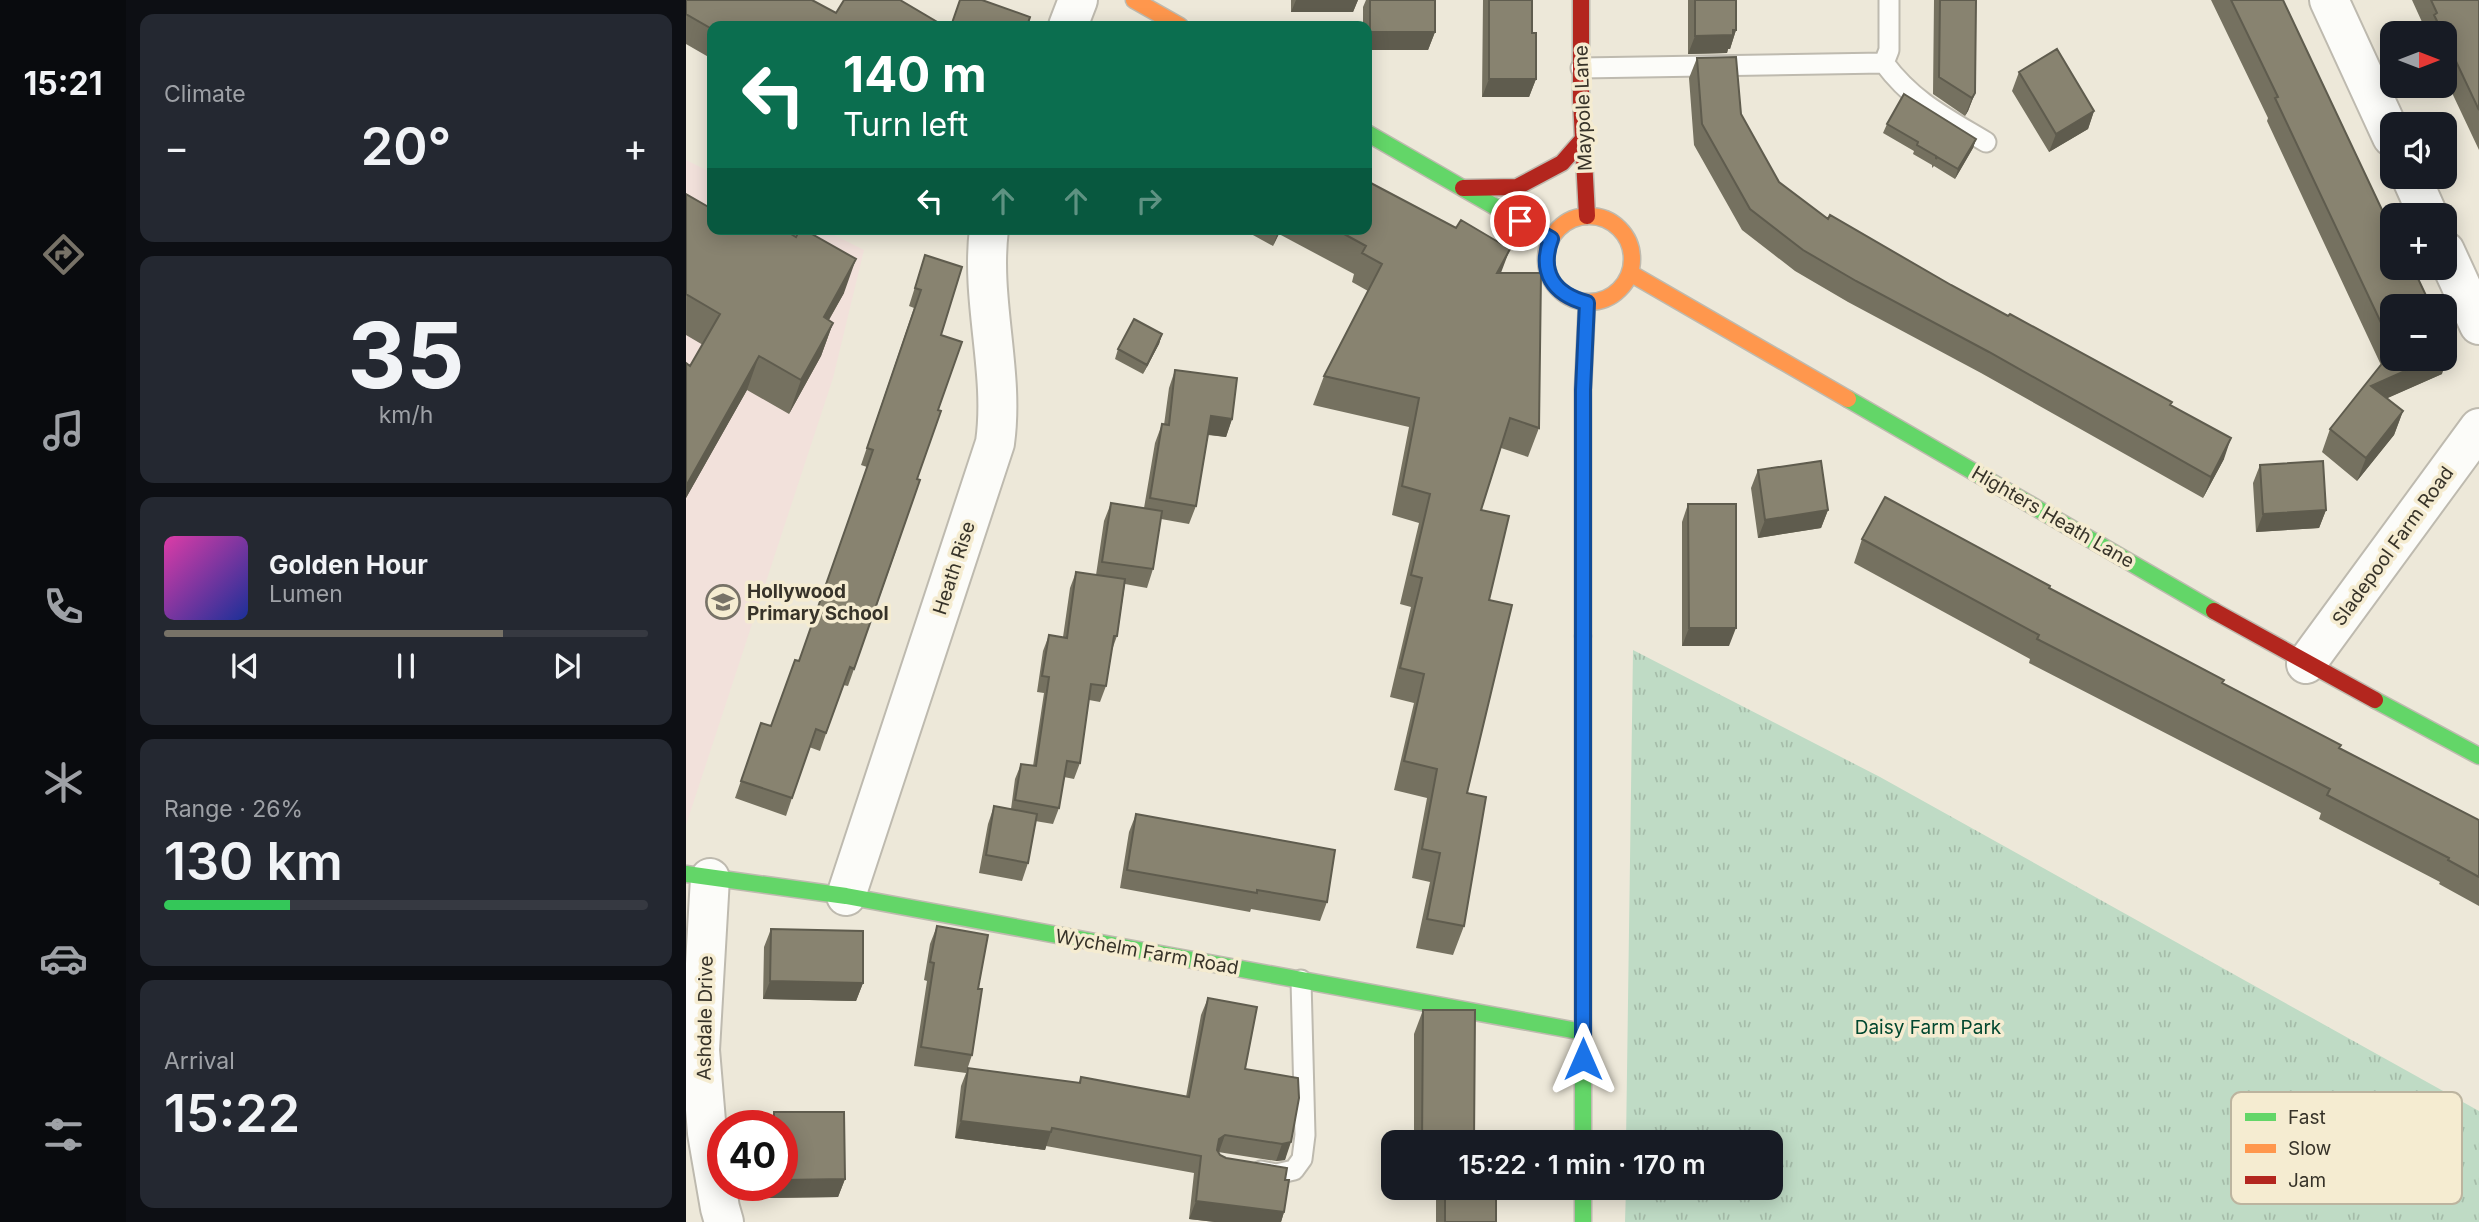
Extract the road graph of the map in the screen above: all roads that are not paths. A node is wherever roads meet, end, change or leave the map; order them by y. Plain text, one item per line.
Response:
1 (1078, 0) edge
2 (1134, 0) edge
3 (1581, 0) edge
4 (1889, 0) edge
5 (2329, 0) edge
6 (1070, 21) edge
7 (1171, 21) edge
8 (1884, 63) junction
9 (1581, 68) junction
10 (2381, 112) edge
11 (1372, 136) edge
12 (1583, 139) junction
13 (1986, 142) dead end
14 (1463, 188) junction
15 (1587, 215) junction
16 (989, 235) edge
17 (1551, 239) junction
18 (1630, 274) junction
19 (2457, 277) edge
20 (1587, 303) junction
21 (2479, 325) edge
22 (2479, 428) edge
23 (2306, 664) junction
24 (2479, 756) edge
25 (698, 876) edge
26 (846, 896) junction
27 (1301, 980) junction
28 (1583, 1032) junction
29 (1583, 1130) edge
30 (1236, 1166) edge
31 (1583, 1200) edge
32 (724, 1222) edge
33 (1583, 1222) edge

1 - 6 street
2 - 7 street
3 - 9 street, Maypole Lane
4 - 8 lane
5 - 10 street
8 - 9 lane
8 - 13 lane
9 - 12 street, Maypole Lane
11 - 14 street
12 - 14 street
12 - 15 street, Maypole Lane
14 - 17 street
15 - 17 street
15 - 18 street
16 - 26 street, Heath Rise
17 - 20 street
18 - 20 street
18 - 23 street, Highters Heath Lane
19 - 21 street
20 - 28 street
22 - 23 street, Sladepool Farm Road
23 - 24 street, Highters Heath Lane
25 - 26 street, Wychelm Farm Road
25 - 32 street, Ashdale Drive
26 - 27 street, Wychelm Farm Road
27 - 28 street, Wychelm Farm Road
27 - 30 lane
28 - 29 street
31 - 33 street

